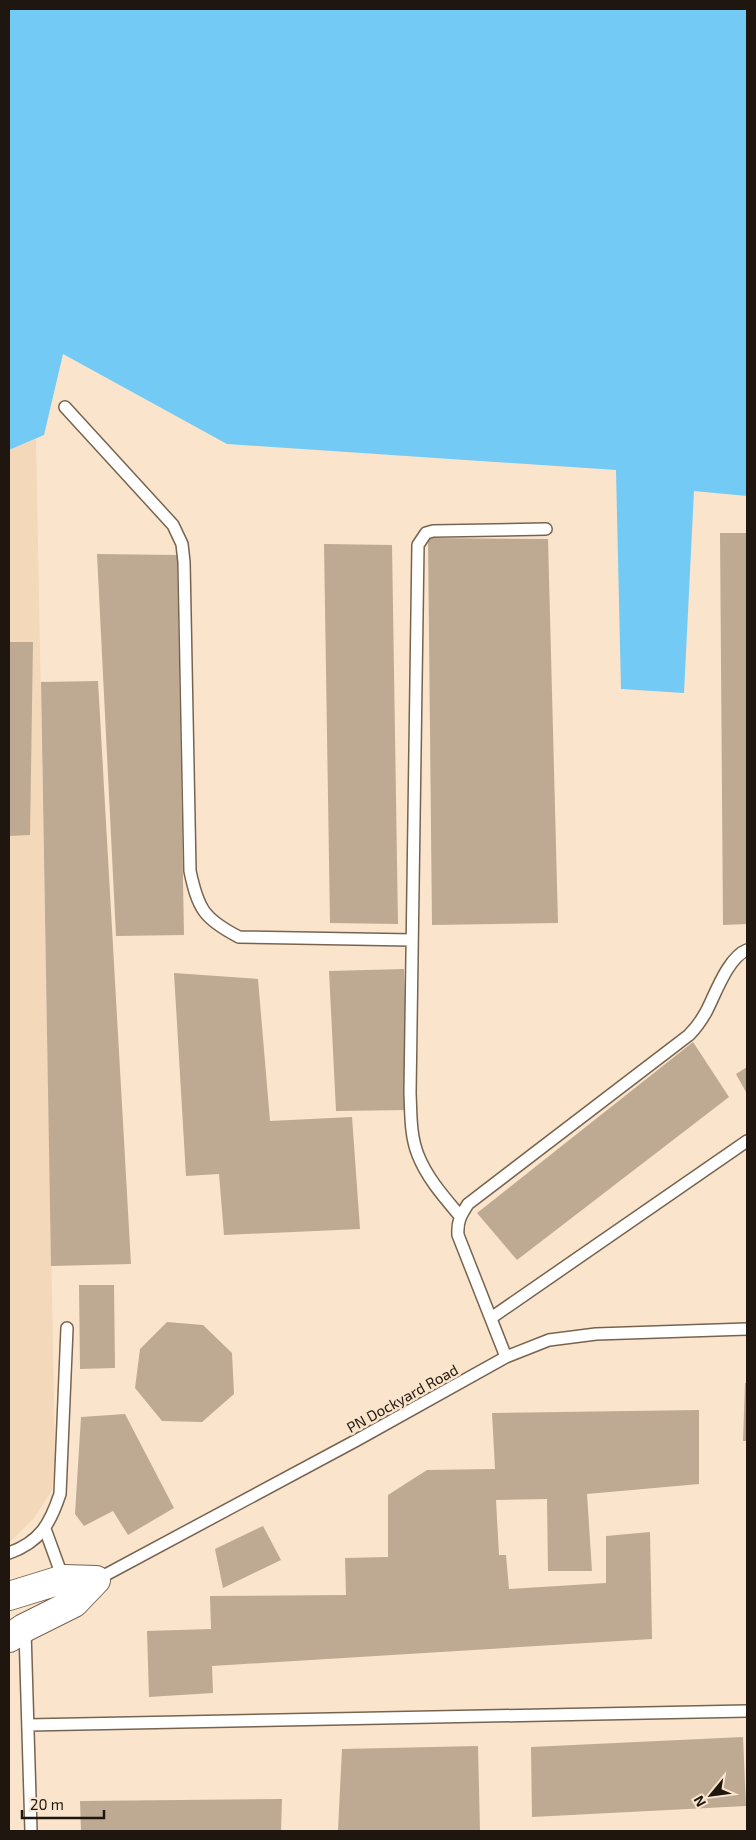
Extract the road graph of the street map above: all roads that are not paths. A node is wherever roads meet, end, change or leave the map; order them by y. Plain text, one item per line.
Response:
1 (65, 407) dead end
2 (546, 529) dead end
3 (412, 940) junction
4 (747, 950) edge
5 (747, 1141) edge
6 (460, 1216) junction
7 (490, 1318) junction
8 (67, 1328) dead end
9 (747, 1329) edge
10 (506, 1357) junction
11 (44, 1529) junction
12 (9, 1553) edge
13 (96, 1580) joint
14 (69, 1591) junction
15 (9, 1596) edge
16 (17, 1633) edge
17 (747, 1711) edge
18 (28, 1726) junction
19 (31, 1831) edge

1 - 3 lane
2 - 3 lane
3 - 6 lane
4 - 6 lane
5 - 7 lane
6 - 7 lane
7 - 10 lane
8 - 11 lane
9 - 10 lane, PN Dockyard Road
10 - 13 lane, PN Dockyard Road
11 - 12 lane
11 - 14 lane
13 - 14 street
14 - 15 street
14 - 16 street
16 - 18 lane
17 - 18 lane
18 - 19 lane

